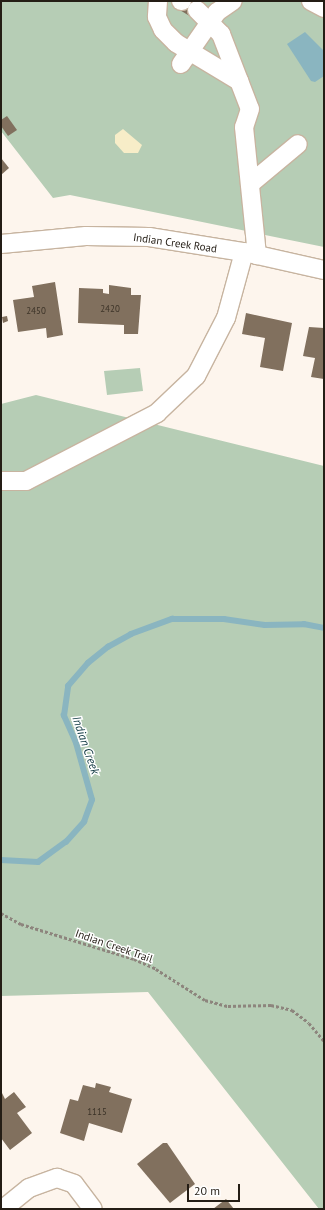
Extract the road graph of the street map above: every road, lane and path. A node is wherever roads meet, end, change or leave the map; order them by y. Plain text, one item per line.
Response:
1 (158, 1) edge
2 (233, 1) edge
3 (311, 1) edge
4 (324, 8) edge
5 (192, 9) edge
6 (185, 58) junction
7 (239, 81) junction
8 (298, 144) dead end
9 (250, 184) junction
10 (1, 244) edge
11 (250, 254) junction
12 (324, 270) edge
13 (1, 481) edge
14 (1, 913) edge
15 (324, 1041) edge
16 (2, 1209) edge
17 (93, 1209) edge

1 - 6 street
2 - 5 street
3 - 4 street
5 - 6 street
5 - 7 street
6 - 7 street
7 - 9 street
8 - 9 street
9 - 11 street
10 - 11 street, Indian Creek Road
11 - 12 street, Indian Creek Road
11 - 13 street
14 - 15 path, Indian Creek Trail
16 - 17 street

